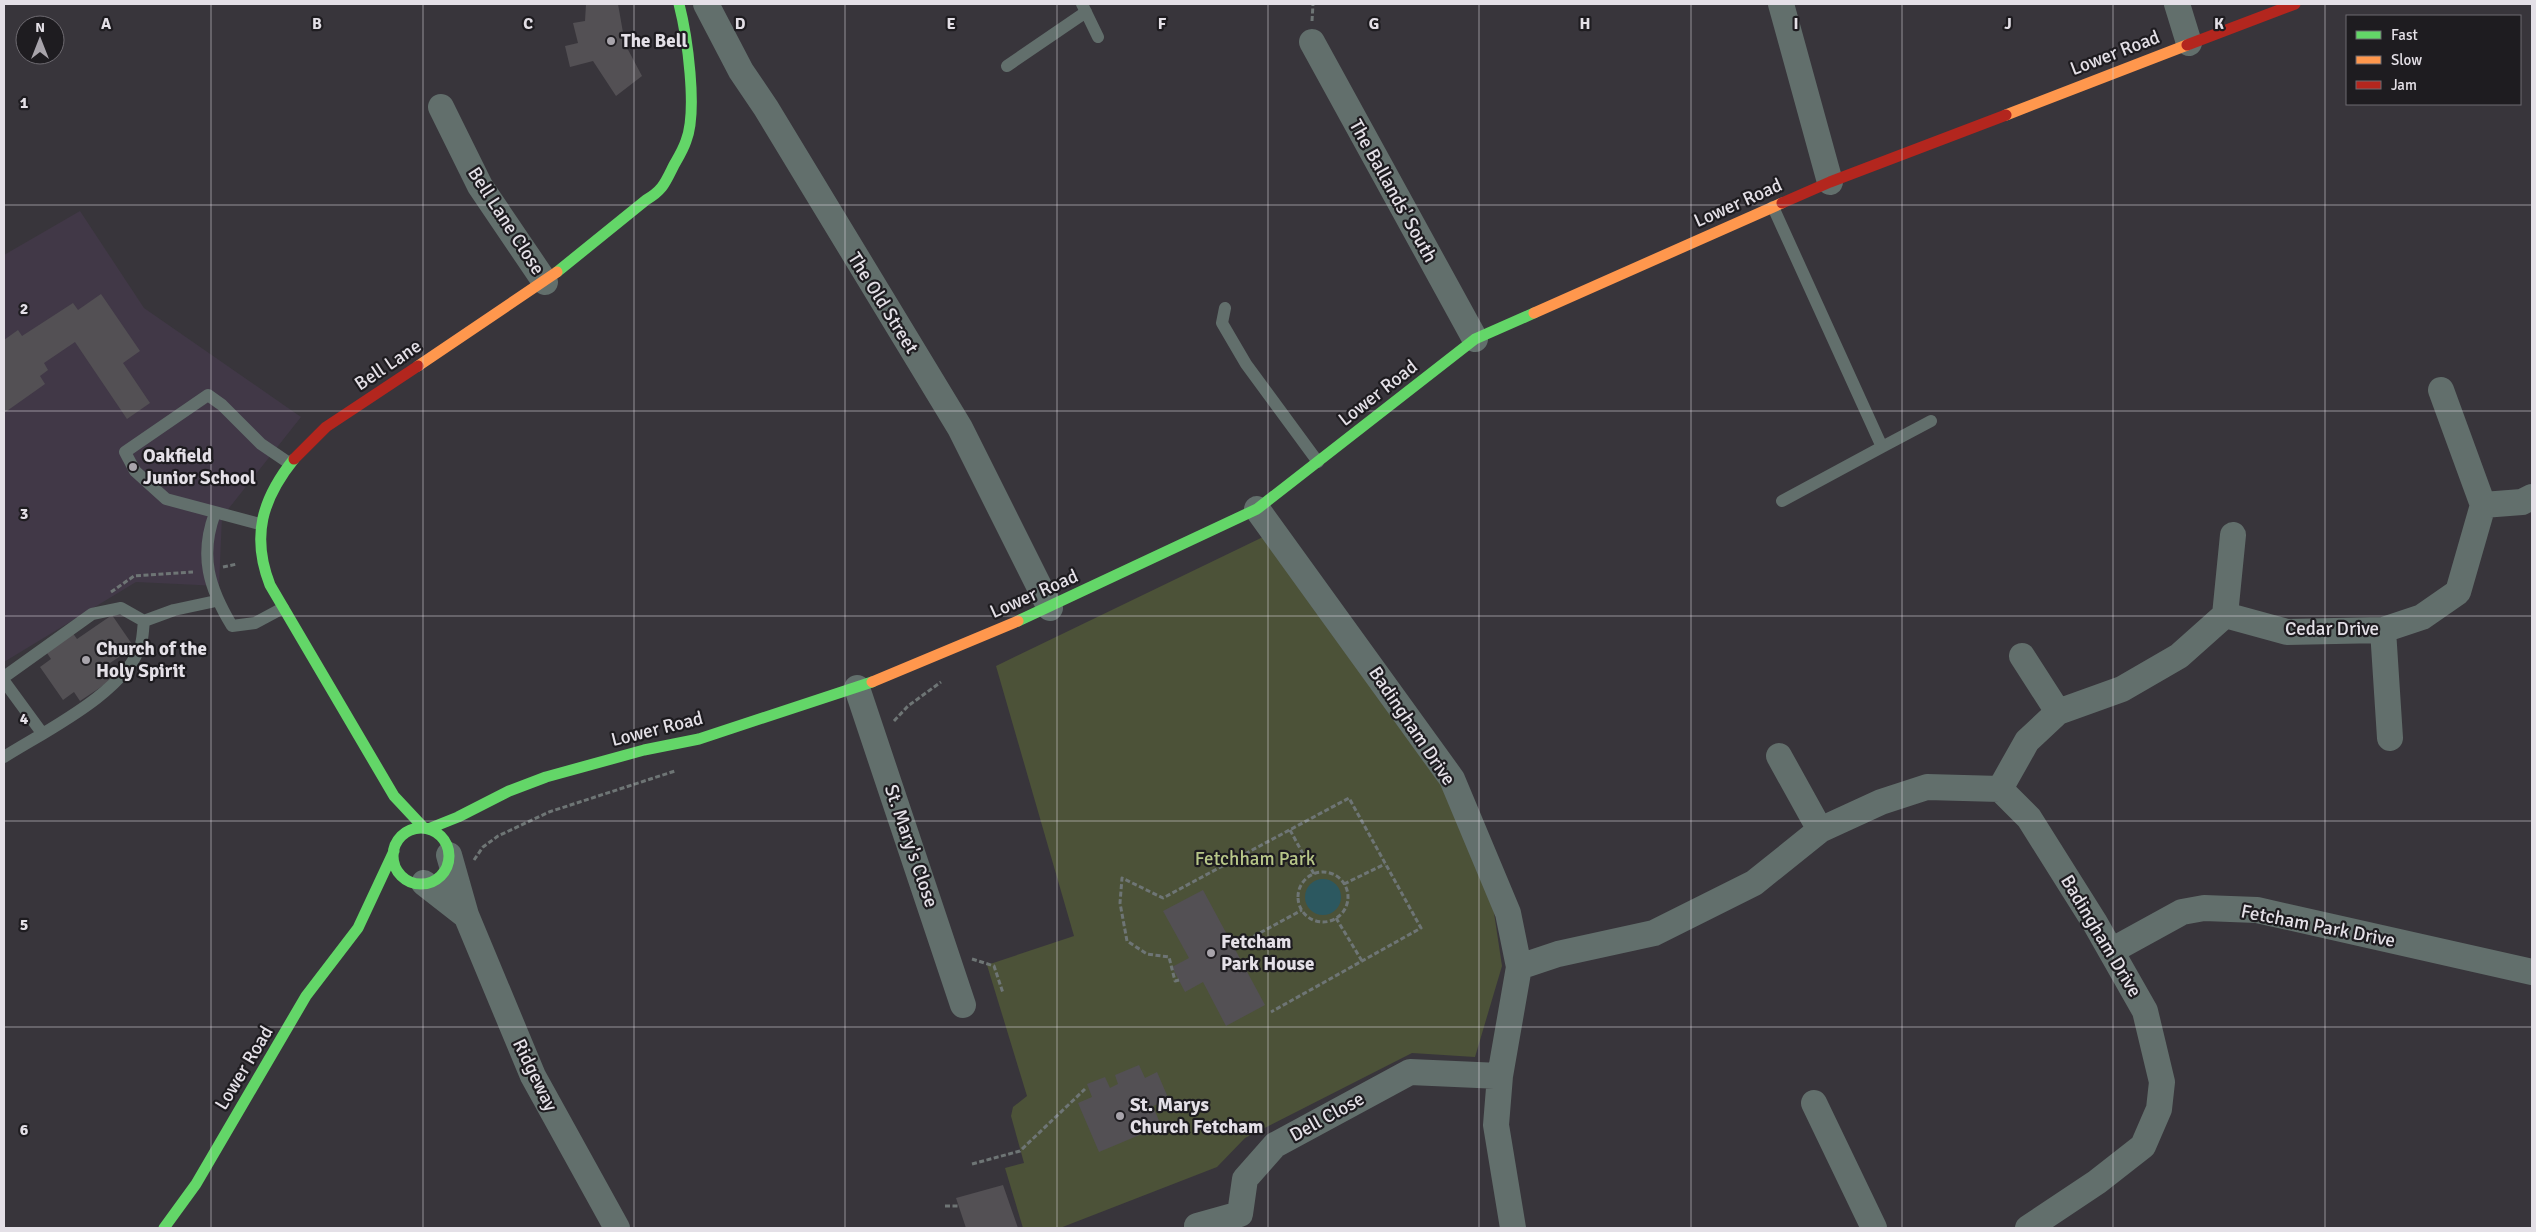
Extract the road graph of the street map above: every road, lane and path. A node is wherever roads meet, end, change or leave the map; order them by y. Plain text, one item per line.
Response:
1 (706, 4) edge
2 (1781, 4) edge
3 (2177, 4) edge
4 (2295, 4) edge
5 (684, 5) edge
6 (1084, 8) edge
7 (1098, 38) dead end
8 (1312, 42) dead end
9 (2189, 43) junction
10 (1007, 66) dead end
11 (441, 107) dead end
12 (1830, 182) junction
13 (1773, 207) junction
14 (545, 282) junction
15 (1225, 308) dead end
16 (1475, 339) junction
17 (2441, 390) dead end
18 (1931, 421) dead end
19 (1882, 447) junction
20 (1318, 462) junction
21 (289, 463) junction
22 (2532, 497) edge
23 (1782, 501) dead end
24 (2483, 505) junction
25 (1258, 508) junction
26 (215, 513) junction
27 (260, 524) junction
28 (2233, 535) dead end
29 (216, 601) junction
30 (283, 608) junction
31 (1050, 608) junction
32 (2225, 615) junction
33 (144, 621) junction
34 (2383, 630) junction
35 (2022, 656) dead end
36 (4, 679) edge
37 (941, 682) dead end
38 (857, 688) junction
39 (2058, 712) junction
40 (892, 728) dead end
41 (42, 733) junction
42 (2390, 738) dead end
43 (1779, 756) dead end
44 (4, 757) edge
45 (654, 777) dead end
46 (2000, 789) junction
47 (394, 796) junction
48 (484, 802) junction
49 (426, 828) junction
50 (1290, 830) junction
51 (1820, 830) junction
52 (395, 847) junction
53 (457, 848) junction
54 (1385, 864) junction
55 (1314, 874) junction
56 (1344, 884) junction
57 (416, 885) junction
58 (378, 910) dead end
59 (1302, 910) junction
60 (466, 915) junction
61 (1336, 918) junction
62 (358, 928) junction
63 (1234, 947) dead end
64 (2111, 951) junction
65 (968, 958) dead end
66 (1362, 961) junction
67 (1519, 967) junction
68 (2532, 972) edge
69 (1179, 980) dead end
70 (1003, 993) dead end
71 (962, 1005) dead end
72 (1271, 1012) dead end
73 (1500, 1076) junction
74 (1085, 1089) dead end
75 (1814, 1103) dead end
76 (972, 1164) dead end
77 (946, 1206) dead end
78 (959, 1206) dead end
79 (1197, 1226) dead end
80 (164, 1228) edge
81 (616, 1228) edge
82 (1513, 1228) edge
83 (1874, 1228) edge
84 (2028, 1228) edge

1 - 31 street, The Old Street
2 - 12 street
3 - 9 street
4 - 9 street, Lower Road
5 - 14 street, Bell Lane
6 - 7 lane
6 - 10 lane
8 - 16 street, The Ballands' South
9 - 12 street, Lower Road
11 - 14 street, Bell Lane Close
12 - 13 street, Lower Road
13 - 16 street, Lower Road
13 - 19 lane
14 - 21 street, Bell Lane
15 - 20 lane
16 - 20 street, Lower Road
17 - 24 street
18 - 19 lane
19 - 23 lane
20 - 25 street, Lower Road
21 - 26 lane
21 - 27 street, Bell Lane
22 - 24 street
24 - 34 street, Cedar Drive
25 - 31 street, Lower Road
25 - 67 street, Badingham Drive
26 - 27 lane
26 - 29 lane
27 - 30 street, Bell Lane
28 - 32 street
29 - 30 lane
29 - 33 lane
30 - 47 street, Bell Lane
31 - 38 street, Lower Road
32 - 34 street, Cedar Drive
32 - 39 street
33 - 36 lane
33 - 41 lane
34 - 42 street
35 - 39 street
36 - 41 lane
37 - 40 path
38 - 48 street, Lower Road
38 - 71 street, St. Mary's Close
39 - 46 street
41 - 44 lane
43 - 51 street
45 - 53 path
46 - 51 street
46 - 64 street, Badingham Drive
47 - 49 street, Bell Lane
47 - 52 street, Bell Lane
48 - 49 street, Lower Road
48 - 53 street, Lower Road
49 - 52 street, Lower Road
49 - 53 street
50 - 54 path
50 - 55 path
50 - 69 path
51 - 67 street
52 - 57 street
52 - 62 street, Lower Road
53 - 57 street, Lower Road
53 - 60 street, Ridgeway
54 - 56 path
54 - 66 path
55 - 56 path
55 - 59 path
56 - 61 path
57 - 60 street
58 - 62 street, Lower Road
59 - 61 path
59 - 63 path
60 - 81 street, Ridgeway
61 - 66 path
62 - 80 street, Lower Road
64 - 68 street, Fetcham Park Drive
64 - 84 street, Badingham Drive
65 - 70 path
66 - 72 path
67 - 73 street, Badingham Drive
73 - 79 street, Dell Close
73 - 82 street, Badingham Drive
74 - 76 path
75 - 83 street
77 - 78 path

